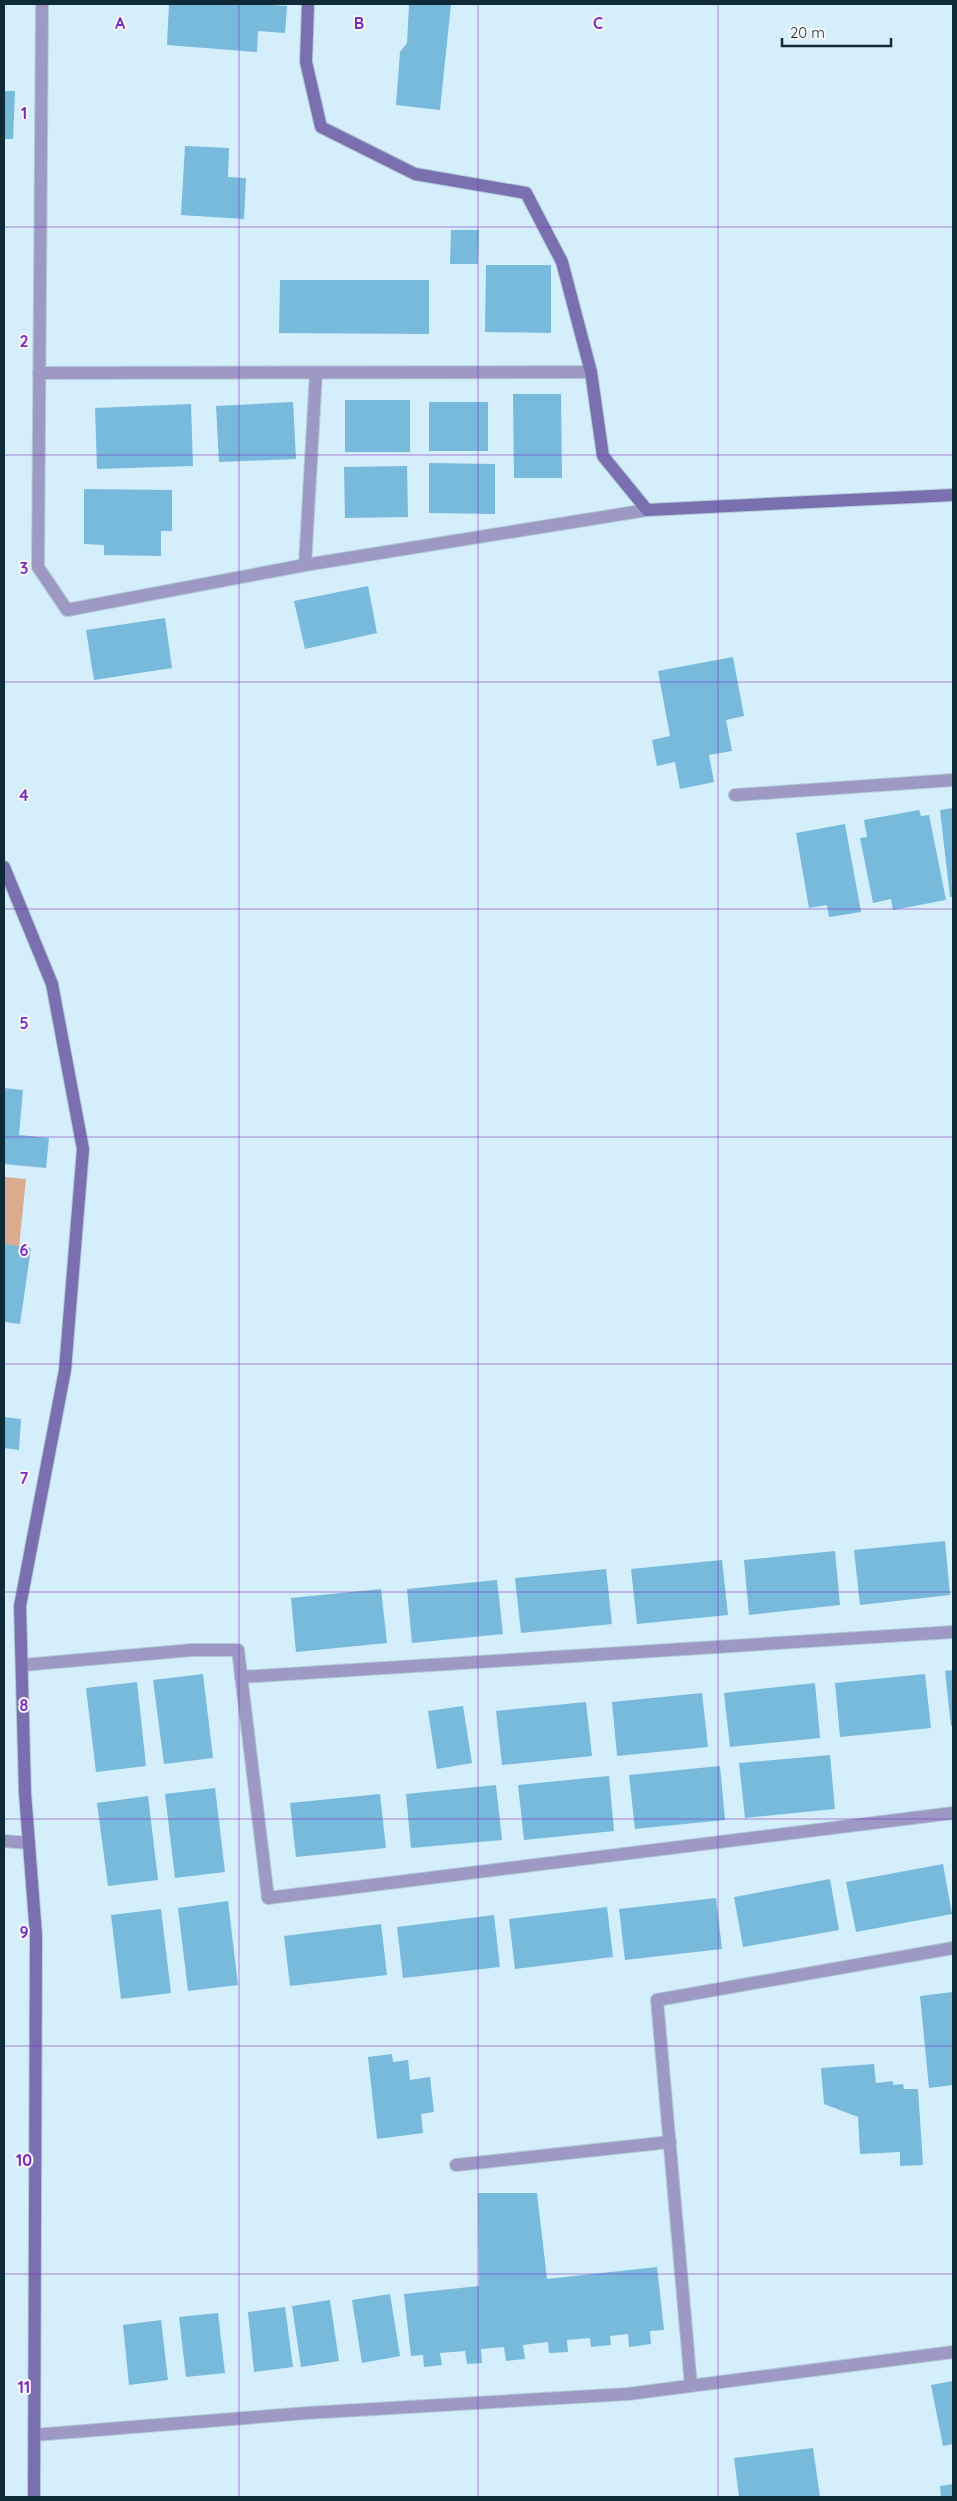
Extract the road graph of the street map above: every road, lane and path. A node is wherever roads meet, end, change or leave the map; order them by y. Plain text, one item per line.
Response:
1 (42, 4) edge
2 (308, 4) edge
3 (591, 372) junction
4 (39, 373) junction
5 (316, 373) junction
6 (953, 494) edge
7 (647, 510) junction
8 (305, 565) junction
9 (953, 780) edge
10 (736, 795) dead end
11 (4, 867) edge
12 (953, 1632) edge
13 (23, 1665) junction
14 (241, 1677) junction
15 (953, 1813) edge
16 (4, 1841) edge
17 (28, 1842) junction
18 (953, 1948) edge
19 (670, 2142) junction
20 (456, 2165) dead end
21 (953, 2352) edge
22 (691, 2386) junction
23 (34, 2435) junction
24 (34, 2497) edge

1 - 4 street
2 - 3 street
3 - 5 street
3 - 7 street
4 - 5 street
4 - 8 street
5 - 8 street
6 - 7 street
7 - 8 street
9 - 10 street
11 - 13 street
12 - 14 street
13 - 14 street
13 - 17 street
14 - 15 street
16 - 17 street
17 - 23 street
18 - 19 street
19 - 20 street
19 - 22 street
21 - 22 street
22 - 23 street
23 - 24 street

